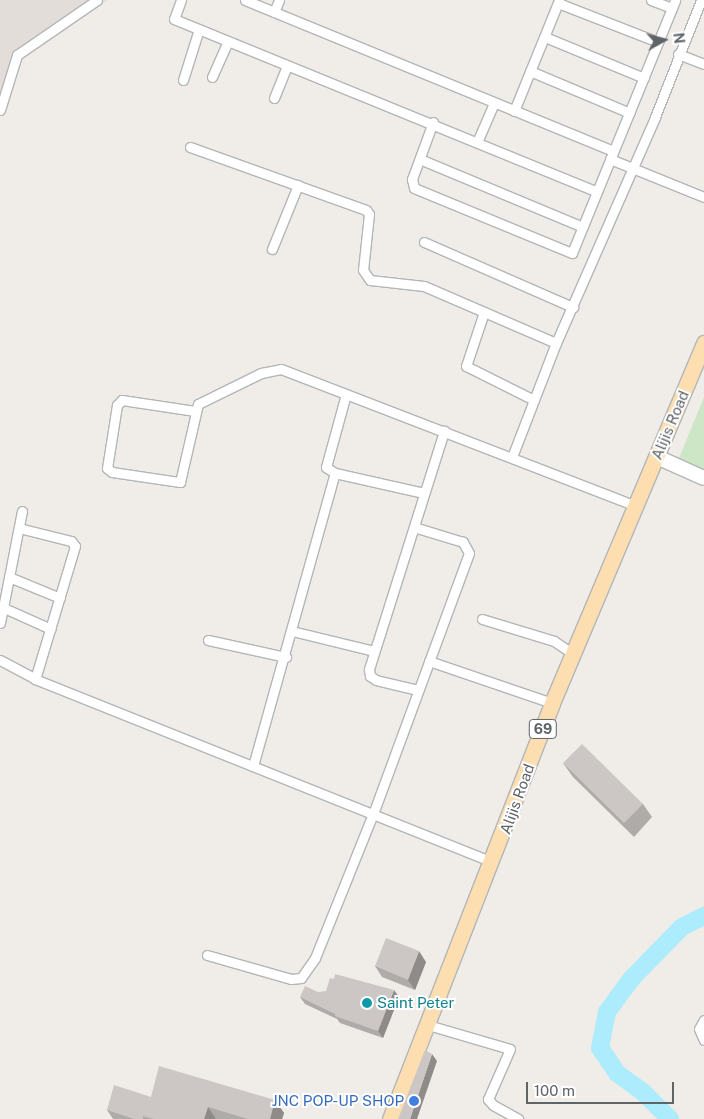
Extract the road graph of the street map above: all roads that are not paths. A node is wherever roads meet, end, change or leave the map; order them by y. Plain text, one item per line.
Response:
1 (97, 0) edge
2 (182, 0) edge
3 (245, 0) edge
4 (279, 0) edge
5 (651, 0) edge
6 (701, 0) edge
7 (558, 2) edge
8 (673, 4) edge
9 (274, 12) junction
10 (199, 29) junction
11 (545, 37) junction
12 (228, 41) junction
13 (658, 42) junction
14 (678, 54) junction
15 (704, 64) edge
16 (287, 66) junction
17 (530, 71) junction
18 (212, 77) dead end
19 (644, 78) junction
20 (183, 80) dead end
21 (274, 98) dead end
22 (494, 103) junction
23 (0, 110) edge
24 (514, 111) junction
25 (630, 113) junction
26 (433, 122) junction
27 (478, 140) junction
28 (190, 147) dead end
29 (612, 155) junction
30 (422, 160) junction
31 (633, 168) junction
32 (298, 185) junction
33 (596, 191) junction
34 (704, 197) edge
35 (583, 227) junction
36 (424, 242) dead end
37 (272, 249) dead end
38 (574, 308) junction
39 (484, 312) junction
40 (556, 343) junction
41 (704, 343) edge
42 (346, 394) junction
43 (534, 400) junction
44 (195, 411) junction
45 (444, 431) junction
46 (512, 457) junction
47 (656, 457) junction
48 (335, 473) junction
49 (704, 478) edge
50 (424, 494) junction
51 (634, 505) junction
52 (22, 511) dead end
53 (414, 526) junction
54 (19, 528) junction
55 (9, 577) junction
56 (60, 598) junction
57 (4, 608) junction
58 (482, 618) dead end
59 (0, 623) edge
60 (51, 629) junction
61 (292, 631) junction
62 (208, 640) dead end
63 (374, 651) junction
64 (573, 654) junction
65 (286, 657) junction
66 (0, 660) edge
67 (429, 661) junction
68 (35, 679) junction
69 (418, 690) junction
70 (552, 703) junction
71 (253, 766) junction
72 (373, 814) junction
73 (492, 862) junction
74 (207, 955) dead end
75 (704, 1020) edge
76 (428, 1025) junction
77 (704, 1040) edge
78 (390, 1119) edge
79 (518, 1119) edge

1 - 23 street
2 - 10 street
3 - 9 street
4 - 9 street
5 - 8 street
6 - 14 street
7 - 11 street
7 - 13 street
8 - 13 street
9 - 22 street
10 - 12 street
10 - 20 street
11 - 17 street
11 - 19 street
12 - 16 street
12 - 18 street
13 - 19 street
14 - 15 street
14 - 31 street
16 - 21 street
16 - 26 street
17 - 24 street
17 - 25 street
19 - 25 street
22 - 24 street
22 - 27 street
24 - 29 street
25 - 29 street
26 - 27 street
26 - 30 street
27 - 33 street
28 - 32 street
29 - 31 street
29 - 33 street
30 - 35 street
30 - 35 street
31 - 34 street
31 - 38 street
32 - 37 street
32 - 39 street
33 - 35 street
36 - 38 street
38 - 40 street
39 - 40 street
39 - 43 street
40 - 43 street
41 - 47 main road, Alijis Road / 69
42 - 44 street
42 - 45 street
42 - 48 street
43 - 46 street
44 - 44 street
45 - 46 street
45 - 50 street
46 - 51 street
47 - 49 street
47 - 51 main road, Alijis Road / 69
48 - 50 street
48 - 61 street
50 - 53 street
51 - 64 main road, Alijis Road / 69
52 - 54 street
53 - 63 street
53 - 67 street
54 - 55 street
54 - 56 street
55 - 56 street
55 - 57 street
56 - 60 street
57 - 59 street
57 - 60 street
58 - 64 street
60 - 68 street
61 - 63 street
61 - 65 street
62 - 65 street
63 - 69 street
64 - 70 main road, Alijis Road / 69
65 - 71 street
66 - 68 street
67 - 69 street
67 - 70 street
68 - 71 street
69 - 72 street
70 - 73 main road, Alijis Road / 69
71 - 72 street
72 - 73 street
72 - 74 street
73 - 76 main road, Alijis Road / 69
75 - 77 street
76 - 78 main road, Alijis Road / 69
76 - 79 street

